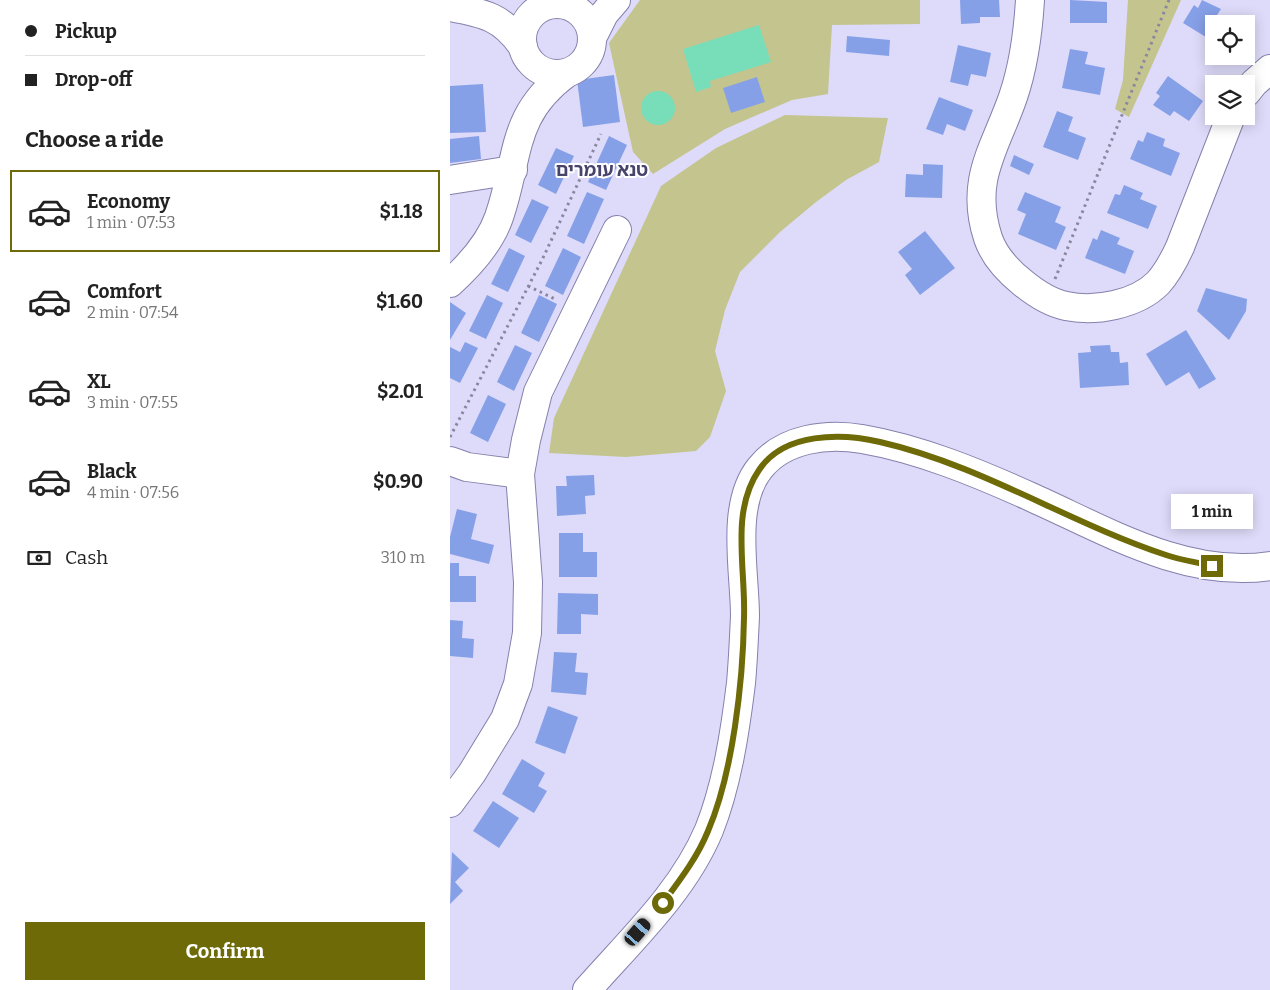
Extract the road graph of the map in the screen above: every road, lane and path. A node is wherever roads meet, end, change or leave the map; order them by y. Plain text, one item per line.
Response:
1 (616, 0) edge
2 (1030, 0) edge
3 (1169, 0) edge
4 (563, 4) edge
5 (450, 7) edge
6 (478, 12) junction
7 (593, 36) junction
8 (525, 52) junction
9 (1270, 69) edge
10 (567, 73) junction
11 (1255, 82) edge
12 (524, 121) junction
13 (1227, 125) edge
14 (601, 134) dead end
15 (512, 170) junction
16 (450, 180) edge
17 (616, 230) dead end
18 (450, 283) edge
19 (528, 286) junction
20 (1047, 298) junction
21 (578, 310) junction
22 (450, 437) edge
23 (450, 462) edge
24 (520, 474) junction
25 (1270, 566) edge
26 (450, 803) edge
27 (587, 990) edge

1 - 7 street
2 - 20 street
3 - 20 path
4 - 6 street
4 - 7 street
4 - 8 street
5 - 6 street
6 - 8 street
7 - 10 street
8 - 10 street
8 - 12 street
9 - 11 street
10 - 12 street
12 - 15 street
13 - 20 street
14 - 19 path
15 - 16 street
15 - 18 street
17 - 21 street
19 - 21 path
19 - 22 path
21 - 24 street
23 - 24 street
24 - 26 street
25 - 27 street

